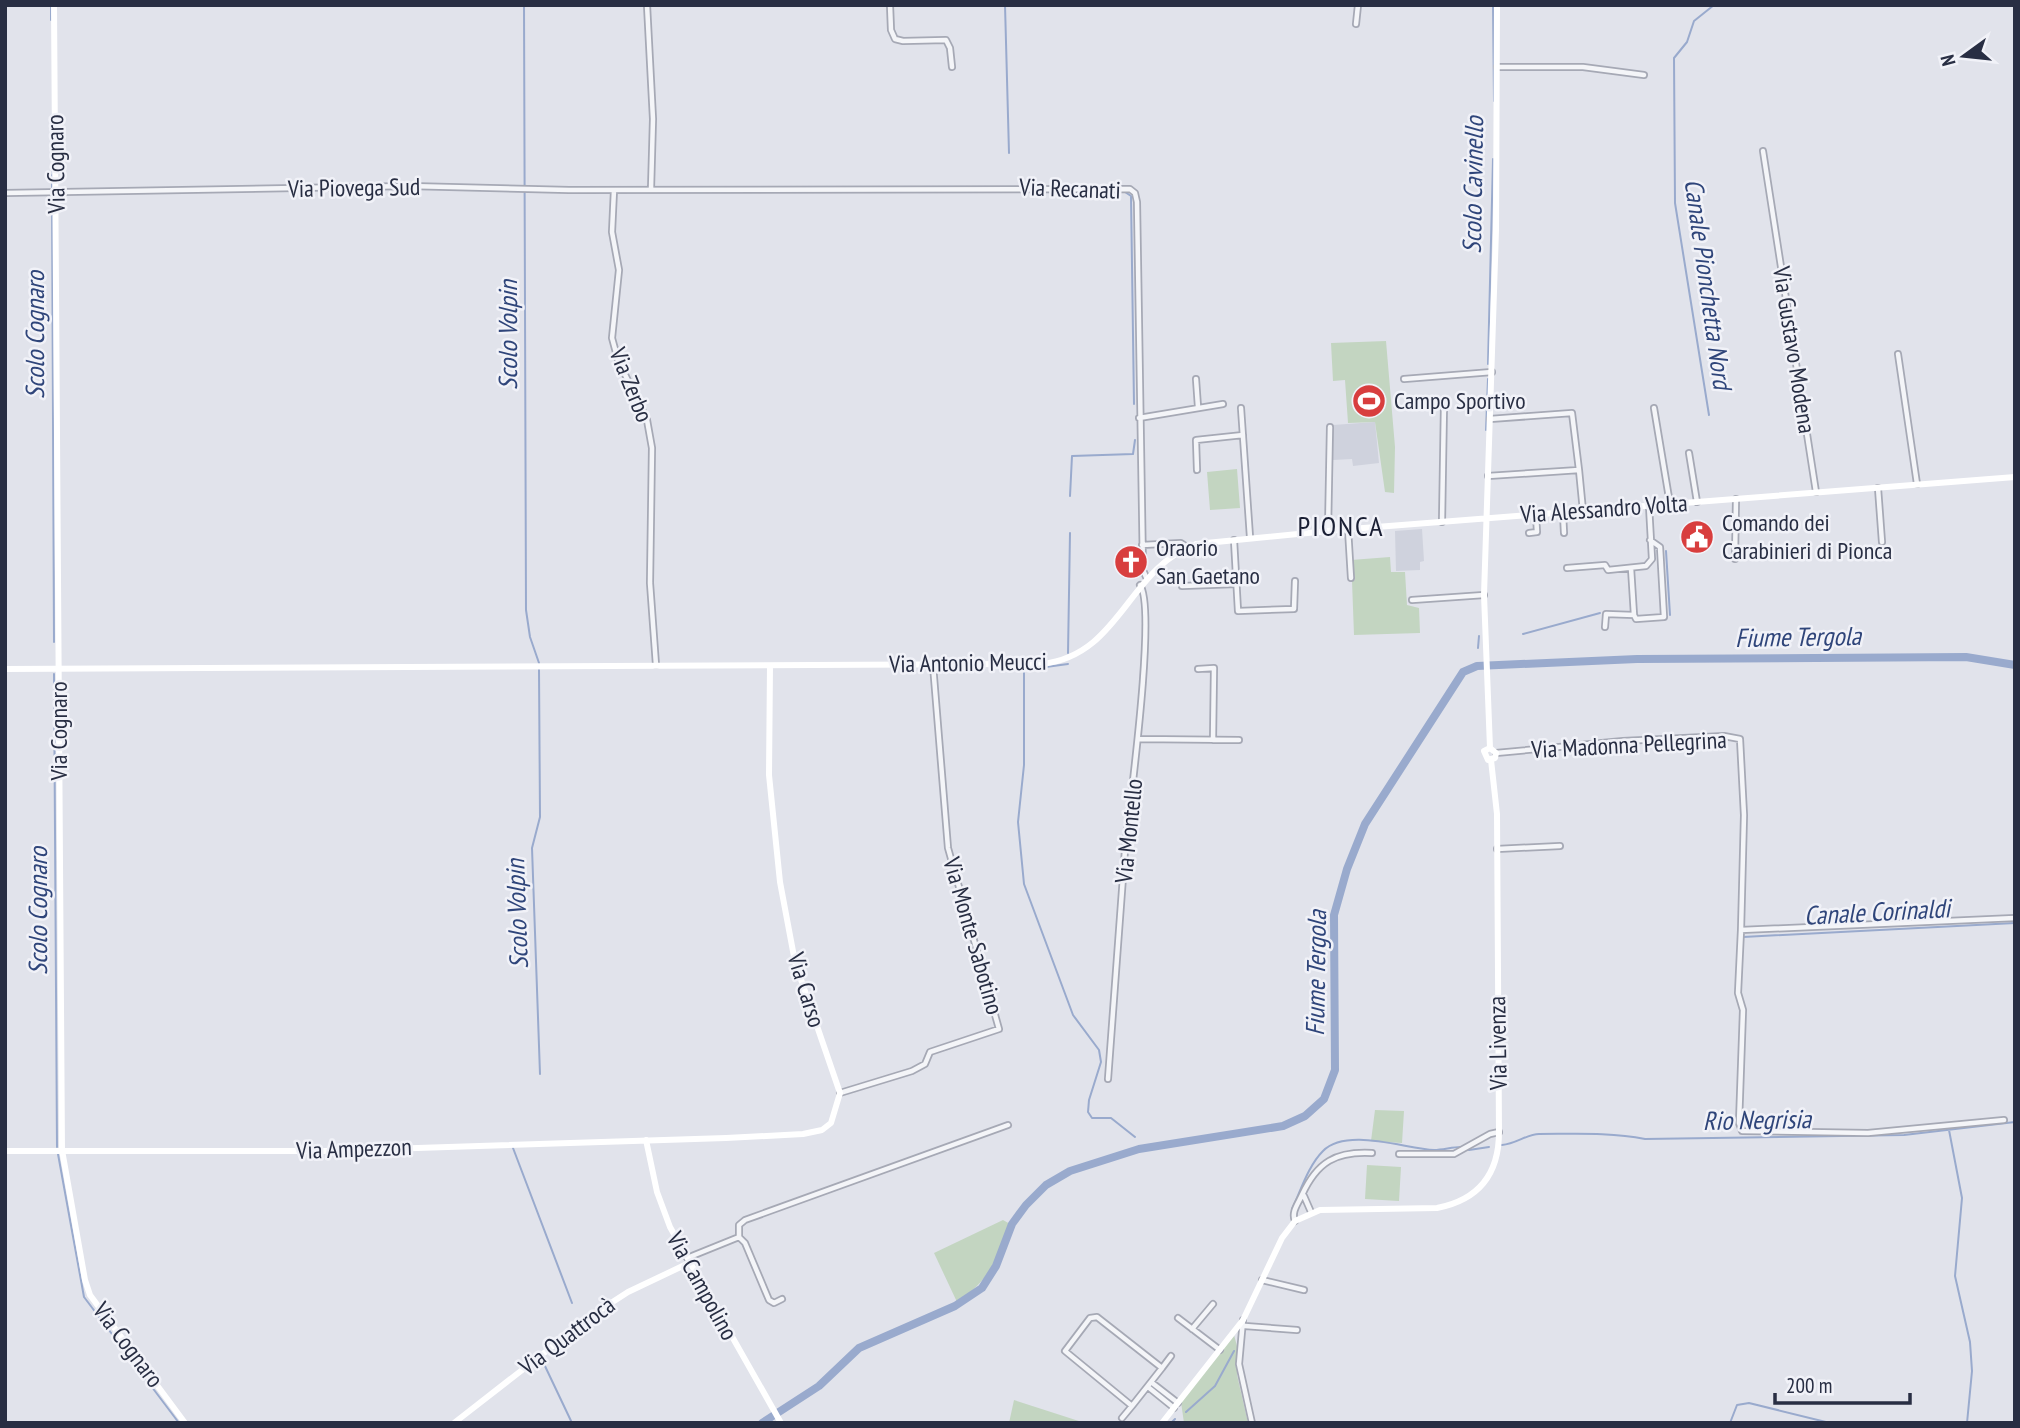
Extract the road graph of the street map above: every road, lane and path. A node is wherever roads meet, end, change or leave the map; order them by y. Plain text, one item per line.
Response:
1 (54, 5) edge
2 (647, 5) edge
3 (890, 5) edge
4 (1358, 5) edge
5 (1497, 5) edge
6 (1356, 24) dead end
7 (952, 66) dead end
8 (1497, 67) junction
9 (1644, 75) dead end
10 (1763, 151) dead end
11 (651, 189) junction
12 (614, 190) junction
13 (57, 191) junction
14 (5, 193) edge
15 (1898, 354) dead end
16 (1492, 372) junction
17 (1196, 379) dead end
18 (1404, 379) dead end
19 (1223, 404) dead end
20 (1444, 405) dead end
21 (1198, 407) junction
22 (1241, 408) dead end
23 (1654, 408) dead end
24 (1139, 418) junction
25 (1490, 419) junction
26 (1330, 427) dead end
27 (1243, 435) junction
28 (1689, 453) dead end
29 (1197, 470) dead end
30 (1579, 470) junction
31 (1488, 476) junction
32 (2015, 477) edge
33 (1917, 485) junction
34 (1878, 488) junction
35 (1816, 493) junction
36 (1735, 499) junction
37 (1697, 502) junction
38 (1670, 505) junction
39 (1648, 506) junction
40 (1583, 511) junction
41 (1563, 513) junction
42 (1536, 515) junction
43 (1487, 518) junction
44 (1442, 522) junction
45 (1348, 529) junction
46 (1328, 531) junction
47 (1529, 533) dead end
48 (1564, 533) dead end
49 (1250, 537) junction
50 (1234, 539) junction
51 (1650, 540) junction
52 (1882, 542) dead end
53 (1142, 545) junction
54 (1186, 547) junction
55 (1735, 559) dead end
56 (1567, 568) dead end
57 (1631, 568) junction
58 (1146, 577) junction
59 (1351, 578) dead end
60 (1295, 581) dead end
61 (1237, 584) junction
62 (1140, 585) junction
63 (1182, 586) dead end
64 (1483, 596) junction
65 (1412, 600) dead end
66 (1634, 615) junction
67 (1605, 627) dead end
68 (656, 665) junction
69 (770, 666) junction
70 (933, 666) junction
71 (59, 668) junction
72 (5, 669) edge
73 (1198, 669) dead end
74 (1139, 739) junction
75 (1213, 740) junction
76 (1238, 740) dead end
77 (1492, 754) junction
78 (1560, 846) dead end
79 (1497, 849) junction
80 (2015, 918) edge
81 (1741, 930) junction
82 (1108, 1079) dead end
83 (840, 1093) junction
84 (2004, 1120) dead end
85 (1008, 1125) dead end
86 (1499, 1132) junction
87 (646, 1140) junction
88 (62, 1150) junction
89 (5, 1151) edge
90 (1372, 1153) dead end
91 (1399, 1154) dead end
92 (1304, 1191) junction
93 (1311, 1212) junction
94 (1295, 1221) junction
95 (739, 1237) junction
96 (687, 1261) junction
97 (1262, 1280) junction
98 (1304, 1290) dead end
99 (782, 1298) dead end
100 (1213, 1304) dead end
101 (1178, 1318) dead end
102 (1244, 1323) junction
103 (1192, 1329) junction
104 (1297, 1330) dead end
105 (1220, 1350) junction
106 (1171, 1356) dead end
107 (1162, 1368) junction
108 (1149, 1385) junction
109 (1176, 1405) junction
110 (1132, 1406) junction
111 (1122, 1418) dead end
112 (780, 1421) edge
113 (185, 1423) edge
114 (454, 1423) edge
115 (1162, 1423) edge
116 (1252, 1423) edge

1 - 13 street, Via Cognaro
2 - 11 street
3 - 7 street
4 - 6 street
5 - 8 street, Via Livenza
8 - 9 street
8 - 16 street, Via Livenza
10 - 35 street, Via Gustavo Modena
11 - 12 street, Via Piovega Sud
11 - 24 street, Via Recanati
12 - 13 street, Via Piovega Sud
12 - 68 street, Via Zerbo
13 - 14 street, Via Piovega Sud
13 - 71 street, Via Cognaro
15 - 33 street
16 - 18 street
16 - 25 street, Via Livenza
17 - 21 street
19 - 21 street
20 - 44 street
21 - 24 street
22 - 27 street
23 - 38 street
24 - 53 street, Via Recanati
25 - 30 street
25 - 31 street, Via Livenza
26 - 46 street
27 - 29 street
27 - 49 street
28 - 37 street
30 - 31 street
30 - 40 street
31 - 43 street, Via Livenza
32 - 33 street, Via Alessandro Volta
33 - 34 street, Via Alessandro Volta
34 - 35 street, Via Alessandro Volta
34 - 52 street
35 - 36 street, Via Alessandro Volta
36 - 37 street, Via Alessandro Volta
36 - 55 street
37 - 38 street, Via Alessandro Volta
38 - 39 street, Via Alessandro Volta
39 - 40 street, Via Alessandro Volta
39 - 51 street
40 - 41 street, Via Alessandro Volta
41 - 42 street, Via Alessandro Volta
41 - 48 street
42 - 43 street, Via Alessandro Volta
42 - 47 street
43 - 44 street, Via Antonio Meucci
43 - 64 street, Via Livenza
44 - 45 street, Via Antonio Meucci
45 - 46 street, Via Antonio Meucci
45 - 59 street
46 - 49 street, Via Antonio Meucci
49 - 50 street, Via Antonio Meucci
50 - 54 street, Via Antonio Meucci
50 - 61 street
51 - 57 street
51 - 66 street
53 - 54 street
53 - 58 street, Via Recanati
54 - 58 street, Via Antonio Meucci
56 - 57 street
57 - 66 street
58 - 62 street, Via Antonio Meucci
60 - 61 street
61 - 63 street
62 - 70 street, Via Antonio Meucci
62 - 74 street, Via Montello
64 - 65 street
64 - 77 street, Via Livenza
66 - 67 street
68 - 69 street, Via Antonio Meucci
68 - 71 street, Via Antonio Meucci
69 - 70 street, Via Antonio Meucci
69 - 83 street, Via Carso
70 - 83 street, Via Monte Sabotino
71 - 72 street
71 - 88 street, Via Cognaro
73 - 75 street
74 - 75 street
74 - 82 street, Via Montello
75 - 76 street
77 - 79 street, Via Livenza
77 - 81 street, Via Madonna Pellegrina
78 - 79 street
79 - 86 street, Via Livenza
80 - 81 street
81 - 84 street, Via Madonna Pellegrina
83 - 87 street
85 - 95 street
86 - 91 street
86 - 93 street, Via Livenza
87 - 88 street, Via Ampezzon
87 - 96 street, Via Campolino
88 - 89 street, Via Ampezzon
88 - 113 street, Via Cognaro
90 - 92 street
92 - 93 street
92 - 94 street
93 - 94 street
94 - 97 street
95 - 96 street
95 - 99 street
96 - 112 street, Via Campolino
96 - 114 street, Via Quattrocà
97 - 98 street
97 - 102 street
100 - 103 street
101 - 103 street
102 - 104 street
102 - 105 street
102 - 116 street
103 - 105 street
105 - 109 street
106 - 107 street
107 - 108 street
107 - 110 street
108 - 109 street
108 - 110 street
109 - 115 street
110 - 111 street

